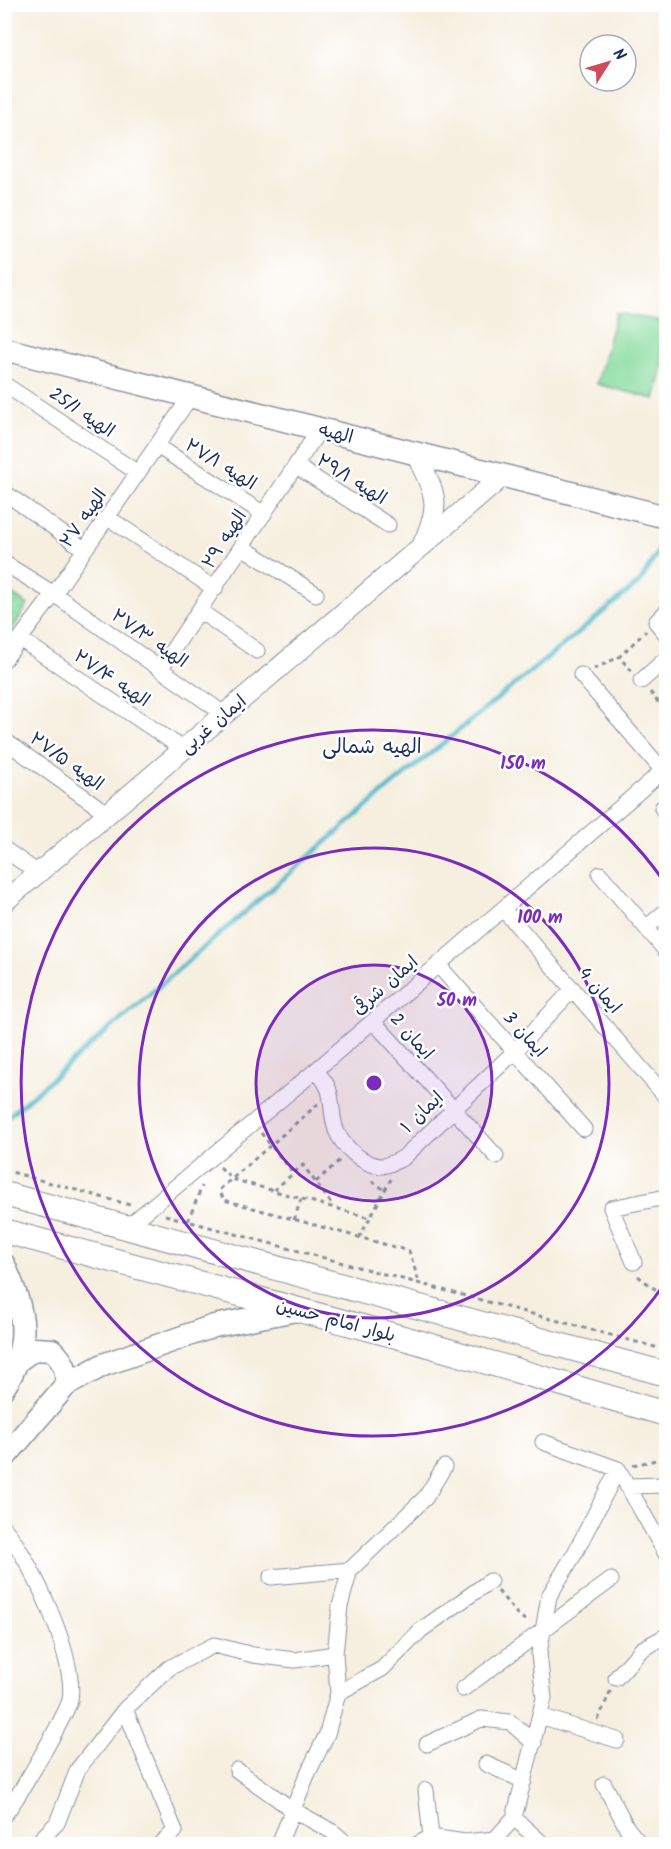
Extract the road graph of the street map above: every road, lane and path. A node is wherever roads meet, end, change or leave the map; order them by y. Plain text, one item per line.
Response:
1 (4, 349) edge
2 (4, 384) edge
3 (191, 396) junction
4 (320, 429) junction
5 (157, 446) junction
6 (416, 453) junction
7 (296, 466) junction
8 (138, 473) junction
9 (504, 475) junction
10 (4, 492) edge
11 (264, 514) junction
12 (107, 517) junction
13 (666, 517) edge
14 (388, 525) dead end
15 (242, 546) junction
16 (422, 546) junction
17 (84, 549) junction
18 (4, 563) edge
19 (214, 589) junction
20 (54, 594) junction
21 (316, 594) dead end
22 (200, 611) junction
23 (666, 612) edge
24 (666, 634) edge
25 (20, 639) junction
26 (257, 651) dead end
27 (619, 657) dead end
28 (666, 659) edge
29 (4, 660) edge
30 (160, 669) junction
31 (581, 675) joint
32 (641, 681) dead end
33 (224, 714) junction
34 (4, 740) edge
35 (183, 749) junction
36 (665, 770) edge
37 (108, 814) junction
38 (4, 849) edge
39 (38, 873) junction
40 (600, 874) dead end
41 (4, 902) edge
42 (503, 909) junction
43 (666, 911) edge
44 (646, 928) junction
45 (666, 951) edge
46 (438, 965) junction
47 (573, 989) junction
48 (373, 1021) junction
49 (513, 1052) junction
50 (315, 1071) junction
51 (320, 1096) dead end
52 (666, 1097) edge
53 (321, 1102) junction
54 (452, 1110) junction
55 (322, 1111) dead end
56 (270, 1126) dead end
57 (257, 1129) junction
58 (584, 1129) dead end
59 (253, 1141) dead end
60 (270, 1144) junction
61 (335, 1150) dead end
62 (496, 1156) dead end
63 (343, 1157) junction
64 (403, 1158) junction
65 (229, 1162) dead end
66 (215, 1164) junction
67 (350, 1164) dead end
68 (4, 1170) edge
69 (294, 1173) junction
70 (215, 1174) dead end
71 (366, 1177) dead end
72 (232, 1179) junction
73 (208, 1180) dead end
74 (316, 1182) junction
75 (385, 1190) junction
76 (273, 1191) junction
77 (4, 1194) edge
78 (666, 1197) edge
79 (301, 1198) junction
80 (334, 1208) junction
81 (147, 1210) junction
82 (370, 1218) junction
83 (294, 1220) junction
84 (188, 1221) junction
85 (126, 1228) junction
86 (4, 1231) edge
87 (359, 1238) junction
88 (634, 1262) joint
89 (4, 1265) edge
90 (419, 1282) junction
91 (666, 1294) edge
92 (296, 1310) junction
93 (666, 1350) edge
94 (20, 1359) junction
95 (666, 1374) edge
96 (66, 1385) junction
97 (4, 1387) edge
98 (666, 1414) edge
99 (543, 1442) dead end
100 (4, 1458) edge
101 (666, 1458) edge
102 (444, 1467) dead end
103 (618, 1468) junction
104 (666, 1485) edge
105 (627, 1486) junction
106 (4, 1528) edge
107 (666, 1554) edge
108 (350, 1570) junction
109 (271, 1577) dead end
110 (611, 1580) dead end
111 (490, 1581) joint
112 (543, 1633) junction
113 (666, 1636) edge
114 (335, 1654) junction
115 (616, 1678) joint
116 (463, 1689) dead end
117 (339, 1693) junction
118 (124, 1709) junction
119 (540, 1716) junction
120 (592, 1732) junction
121 (617, 1740) dead end
122 (534, 1743) junction
123 (427, 1744) dead end
124 (486, 1764) dead end
125 (237, 1770) dead end
126 (524, 1782) junction
127 (604, 1784) dead end
128 (426, 1790) dead end
129 (293, 1810) junction
130 (4, 1815) edge
131 (514, 1818) junction
132 (428, 1842) edge
133 (36, 1845) edge
134 (161, 1845) edge
135 (279, 1845) edge
136 (347, 1845) edge
137 (543, 1845) edge
138 (640, 1845) edge

1 - 3 main road, الهیه
2 - 8 street, الهیه 25/1
3 - 4 main road, الهیه
3 - 5 street, الهیه ۲۷
4 - 6 main road, الهیه
4 - 7 street, الهیه ۲۹
5 - 8 street, الهیه ۲۷
5 - 11 street, الهیه ۲۷/۱
6 - 9 main road, الهیه
6 - 16 street
7 - 11 street, الهیه ۲۹
7 - 14 street, الهیه ۲۹/۱
8 - 12 street, الهیه ۲۷
9 - 13 main road, الهیه
9 - 16 street, ایمان غربی
10 - 17 street
11 - 15 street, الهیه ۲۹
12 - 17 street, الهیه ۲۷
12 - 19 street
15 - 19 street, الهیه ۲۹
15 - 21 street
16 - 33 street, ایمان غربی
17 - 20 street, الهیه ۲۷
18 - 20 street, الهیه ۲۷/۳
19 - 22 street, الهیه ۲۹
20 - 25 street, الهیه ۲۷
20 - 30 street, الهیه ۲۷/۳
22 - 26 street
22 - 30 street, الهیه ۲۹
23 - 24 street
25 - 29 street, الهیه ۲۷
25 - 35 street, الهیه ۲۷/۴
27 - 31 path
28 - 32 street
30 - 33 street, الهیه ۲۷/۳
31 - 36 street
33 - 35 street, ایمان غربی
34 - 37 street, الهیه ۲۷/۵
35 - 37 street, ایمان غربی
36 - 42 street, ایمان شرقی
37 - 39 street, ایمان غربی
38 - 39 street
39 - 41 street, ایمان غربی
40 - 44 street
42 - 46 street, ایمان شرقی
42 - 47 street, ایمان 4
43 - 44 street
44 - 45 street
46 - 48 street, ایمان شرقی
46 - 49 street, ایمان 3
47 - 49 street, ایمان ۱
47 - 52 street, ایمان 4
48 - 50 street, ایمان شرقی
48 - 54 street, ایمان 2
49 - 54 street, ایمان ۱
49 - 58 street, ایمان 3
50 - 57 street, ایمان شرقی
50 - 64 street, ایمان ۱
51 - 53 path
53 - 55 path
53 - 60 path
54 - 62 street, ایمان 2
54 - 64 street, ایمان ۱
56 - 57 path
57 - 59 path
57 - 60 path
57 - 66 street, ایمان شرقی
60 - 69 path
60 - 72 path
61 - 63 path
63 - 67 path
63 - 74 path
64 - 75 path
65 - 66 path
66 - 70 path
66 - 72 path
66 - 81 street, ایمان شرقی
68 - 81 path
69 - 74 path
69 - 76 path
71 - 75 path
72 - 76 path
72 - 83 path
73 - 84 path
74 - 80 path
75 - 82 path
76 - 79 path
77 - 85 main road, بلوار امام حسین
78 - 88 street
79 - 80 path
79 - 83 path
80 - 82 path
81 - 84 path
81 - 85 street, ایمان شرقی
82 - 87 path
83 - 87 path
84 - 90 path
85 - 95 main road, بلوار امام حسین
86 - 92 main road, بلوار امام حسین
87 - 90 path
88 - 91 path
89 - 94 main road
90 - 93 path
92 - 96 main road
92 - 98 main road, بلوار امام حسین
94 - 96 main road
94 - 97 main road
96 - 100 main road
99 - 103 street
101 - 103 path
102 - 108 street
103 - 105 street
103 - 112 street
104 - 105 street
105 - 107 street
106 - 130 street
108 - 109 street
108 - 114 street
110 - 112 street
111 - 112 path
111 - 117 street
112 - 116 street
112 - 119 street
113 - 115 street
114 - 117 street
114 - 118 street
115 - 120 path
117 - 129 street
118 - 133 street
118 - 134 street
119 - 120 street
119 - 122 street
120 - 121 street
122 - 123 street
122 - 126 street
124 - 126 street
125 - 129 street
126 - 131 street
127 - 138 street
128 - 132 street
129 - 135 street
129 - 136 street
131 - 132 street
131 - 137 street

